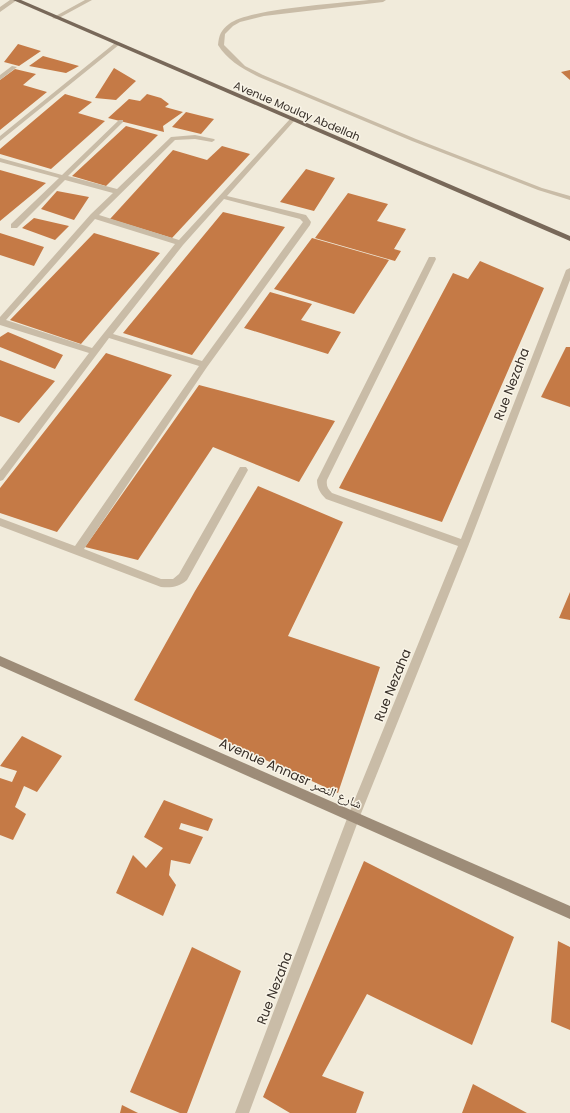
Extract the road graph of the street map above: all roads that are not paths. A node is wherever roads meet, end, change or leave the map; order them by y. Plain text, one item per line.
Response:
1 (15, 0) edge
2 (89, 0) edge
3 (383, 0) edge
4 (0, 10) edge
5 (55, 18) junction
6 (117, 44) junction
7 (14, 67) dead end
8 (0, 78) edge
9 (292, 120) junction
10 (121, 121) dead end
11 (0, 139) edge
12 (212, 140) dead end
13 (0, 160) edge
14 (63, 178) junction
15 (118, 192) junction
16 (223, 197) junction
17 (570, 198) edge
18 (94, 216) junction
19 (14, 226) dead end
20 (570, 239) edge
21 (180, 243) junction
22 (432, 259) dead end
23 (570, 270) edge
24 (0, 322) edge
25 (108, 334) junction
26 (94, 352) junction
27 (204, 365) junction
28 (243, 470) dead end
29 (0, 477) edge
30 (0, 522) edge
31 (464, 544) junction
32 (78, 551) junction
33 (0, 661) edge
34 (354, 816) junction
35 (570, 913) edge
36 (242, 1113) edge

1 - 4 street
1 - 5 main road, Avenue Moulay Abdellah
2 - 5 street
3 - 17 street
5 - 6 main road, Avenue Moulay Abdellah
6 - 9 main road, Avenue Moulay Abdellah
6 - 11 street
7 - 8 street
9 - 16 street
9 - 20 main road, Avenue Moulay Abdellah
10 - 14 street
12 - 15 street
13 - 14 street
14 - 15 street
14 - 19 street
15 - 18 street
16 - 21 street
16 - 27 street
18 - 21 street
18 - 24 street
21 - 25 street
22 - 31 street
23 - 31 street, Rue Nezaha
24 - 26 street
25 - 26 street
25 - 27 street
26 - 29 street
27 - 32 street
28 - 32 street
30 - 32 street
31 - 34 street, Rue Nezaha
33 - 34 street, Avenue Annasr شارع النصر
34 - 35 street, Avenue Annasr شارع النصر
34 - 36 street, Rue Nezaha

